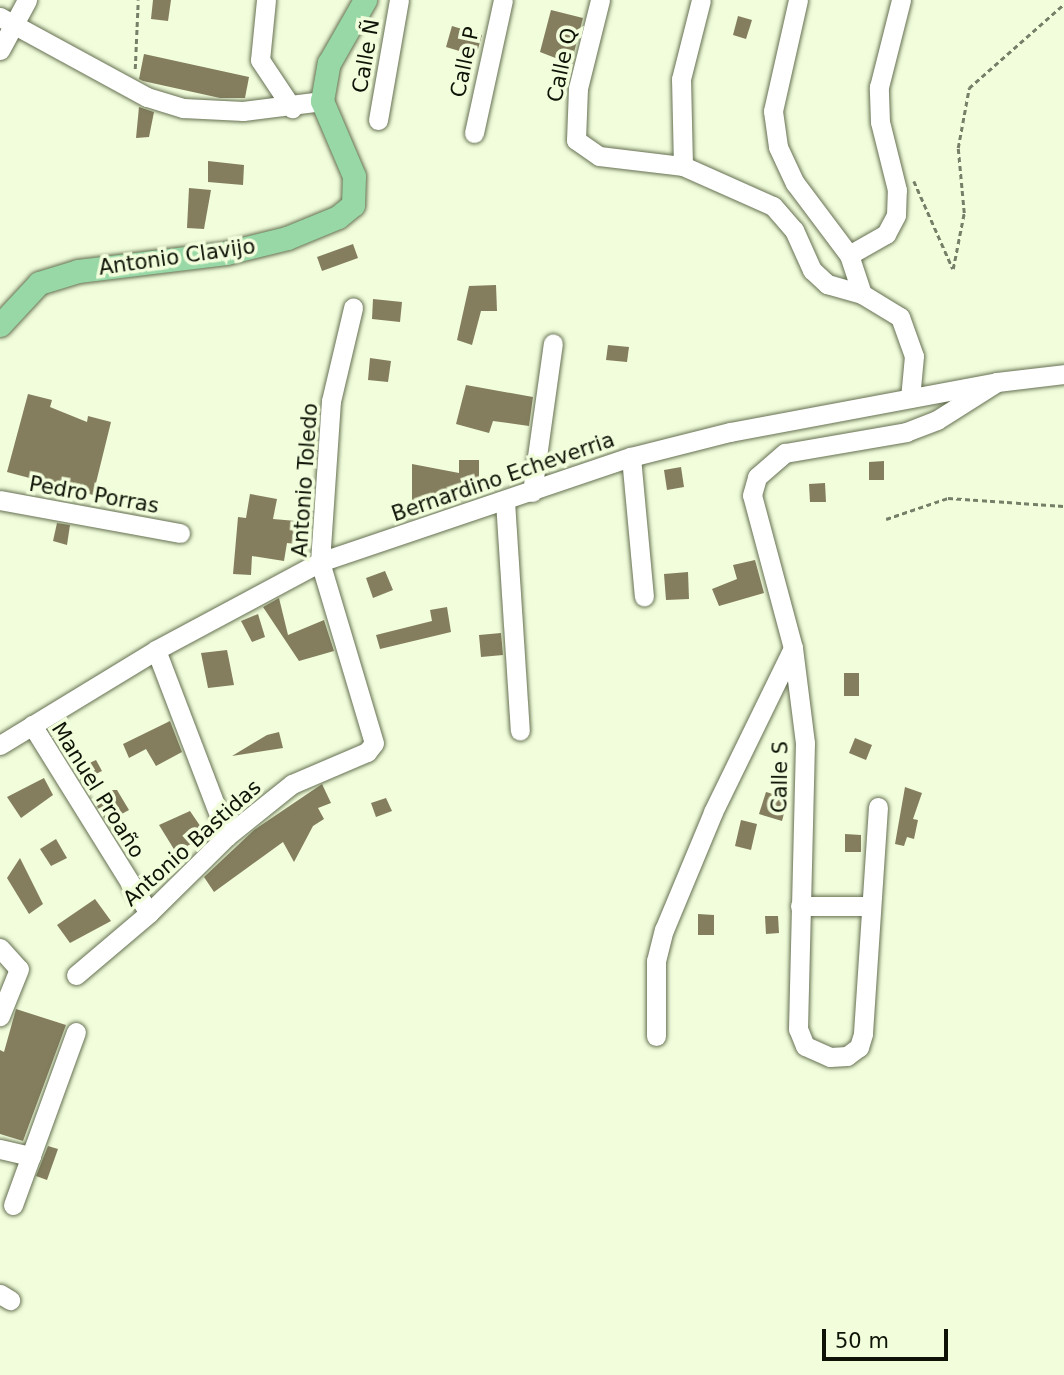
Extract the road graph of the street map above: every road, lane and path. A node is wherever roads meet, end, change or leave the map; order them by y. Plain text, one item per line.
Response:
1 (27, 0) edge
2 (138, 0) edge
3 (266, 0) edge
4 (399, 0) edge
5 (503, 0) edge
6 (600, 0) edge
7 (701, 0) edge
8 (798, 0) edge
9 (901, 0) edge
10 (1064, 4) edge
11 (358, 5) edge
12 (6, 21) edge
13 (0, 50) edge
14 (135, 90) junction
15 (322, 101) junction
16 (292, 108) junction
17 (378, 120) dead end
18 (474, 133) dead end
19 (683, 166) junction
20 (908, 175) dead end
21 (849, 255) junction
22 (862, 294) junction
23 (353, 308) dead end
24 (0, 326) edge
25 (553, 343) dead end
26 (1064, 374) edge
27 (997, 382) junction
28 (910, 398) junction
29 (631, 457) junction
30 (532, 492) junction
31 (0, 500) edge
32 (505, 501) junction
33 (1064, 506) edge
34 (886, 519) dead end
35 (180, 533) dead end
36 (320, 562) junction
37 (644, 596) dead end
38 (793, 648) junction
39 (156, 650) junction
40 (32, 725) junction
41 (520, 731) dead end
42 (374, 732) joint
43 (0, 745) edge
44 (878, 807) dead end
45 (227, 836) junction
46 (800, 906) junction
47 (870, 906) junction
48 (149, 913) junction
49 (0, 948) edge
50 (76, 975) dead end
51 (0, 1016) edge
52 (76, 1032) dead end
53 (656, 1036) dead end
54 (0, 1149) edge
55 (31, 1156) junction
56 (13, 1205) dead end

1 - 12 street
2 - 14 path
3 - 16 street
4 - 17 street, Calle Ñ
5 - 18 street, Calle P
6 - 19 street, Calle Q
7 - 19 street
8 - 21 street
9 - 21 street
10 - 20 path
11 - 15 main road
12 - 13 street
12 - 14 street
14 - 16 street
15 - 16 street
15 - 24 main road, Antonio Clavijo
19 - 22 street
21 - 22 street
22 - 28 street
23 - 36 street, Antonio Toledo
25 - 30 street
26 - 27 street, Bernardino Echeverria
27 - 28 street, Bernardino Echeverria
27 - 38 street, Calle S
28 - 29 street, Bernardino Echeverria
29 - 30 street, Bernardino Echeverria
29 - 37 street
30 - 32 street, Bernardino Echeverria
31 - 35 street, Pedro Porras
32 - 36 street, Bernardino Echeverria
32 - 41 street
33 - 34 path
36 - 39 street, Bernardino Echeverria
36 - 42 street, Antonio Toledo
38 - 46 street, Calle S
38 - 53 street
39 - 40 street, Bernardino Echeverria
39 - 45 street
40 - 43 street, Bernardino Echeverria
40 - 48 street, Manuel Proaño
42 - 45 street, Antonio Bastidas
44 - 47 street, Calle S
45 - 48 street, Antonio Bastidas
46 - 47 street
46 - 47 street, Calle S
48 - 50 street, Antonio Bastidas
49 - 51 street
52 - 55 street
54 - 55 street
55 - 56 street

